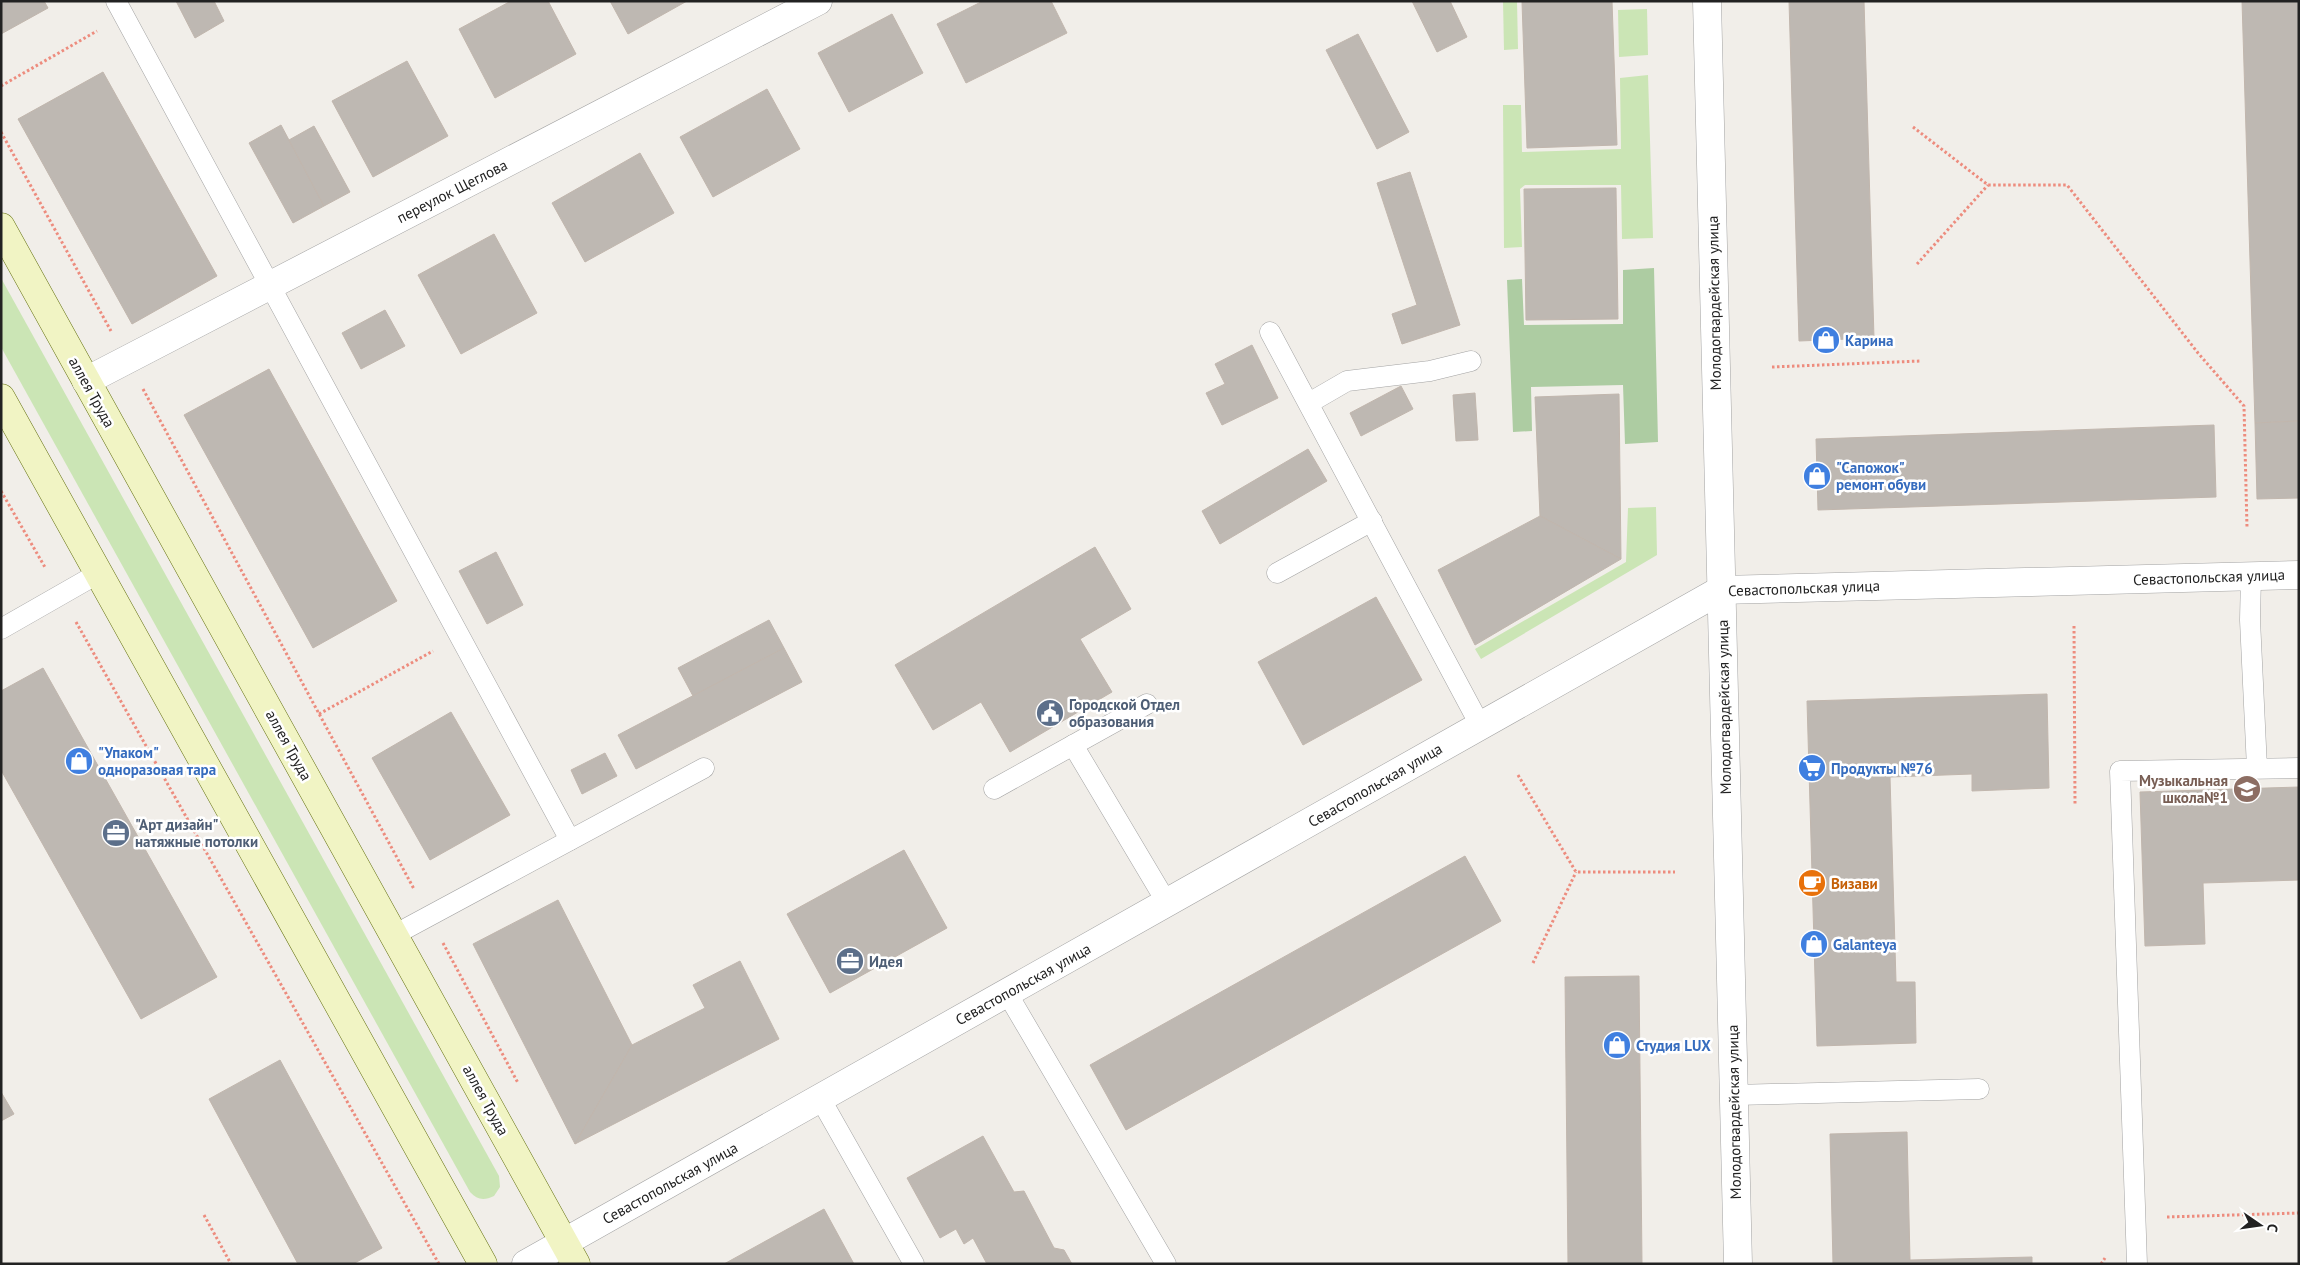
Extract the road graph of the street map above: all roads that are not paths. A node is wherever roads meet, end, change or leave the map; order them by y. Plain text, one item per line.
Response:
1 (818, 1) edge
2 (1707, 1) edge
3 (119, 8) edge
4 (1, 228) edge
5 (270, 286) junction
6 (1270, 332) dead end
7 (1471, 361) dead end
8 (86, 381) junction
9 (1, 398) edge
10 (1310, 403) junction
11 (1372, 522) junction
12 (98, 573) junction
13 (1277, 573) dead end
14 (2299, 575) edge
15 (2251, 576) junction
16 (1721, 590) junction
17 (1, 629) edge
18 (1147, 704) dead end
19 (1480, 725) junction
20 (1073, 745) junction
21 (704, 768) dead end
22 (2257, 768) junction
23 (2299, 768) edge
24 (994, 789) dead end
25 (570, 840) junction
26 (1167, 903) junction
27 (394, 934) junction
28 (1007, 993) junction
29 (1979, 1089) dead end
30 (1734, 1095) junction
31 (820, 1098) junction
32 (570, 1253) edge
33 (483, 1264) edge
34 (526, 1264) edge
35 (914, 1264) edge
36 (1166, 1264) edge
37 (1738, 1264) edge
38 (2137, 1264) edge

1 - 5 street, переулок Щеглова
2 - 16 street, Молодогвардейская улица
3 - 5 lane
4 - 8 main road, аллея Труда
5 - 8 street, переулок Щеглова
5 - 25 lane
6 - 10 lane
7 - 10 lane
8 - 27 main road, аллея Труда
9 - 12 main road
10 - 11 lane
11 - 13 lane
11 - 19 lane
12 - 17 lane
12 - 33 main road
14 - 15 street, Севастопольская улица
15 - 16 street, Севастопольская улица
15 - 22 lane
16 - 19 street, Севастопольская улица
16 - 30 street, Молодогвардейская улица
18 - 20 lane
19 - 26 street, Севастопольская улица
20 - 24 lane
20 - 26 lane
21 - 25 lane
22 - 23 lane
22 - 38 lane
25 - 27 lane
26 - 28 street, Севастопольская улица
27 - 32 main road, аллея Труда
28 - 31 street, Севастопольская улица
28 - 36 lane
29 - 30 lane
30 - 37 street, Молодогвардейская улица
31 - 32 street, Севастопольская улица
31 - 35 lane
32 - 34 street, Севастопольская улица

